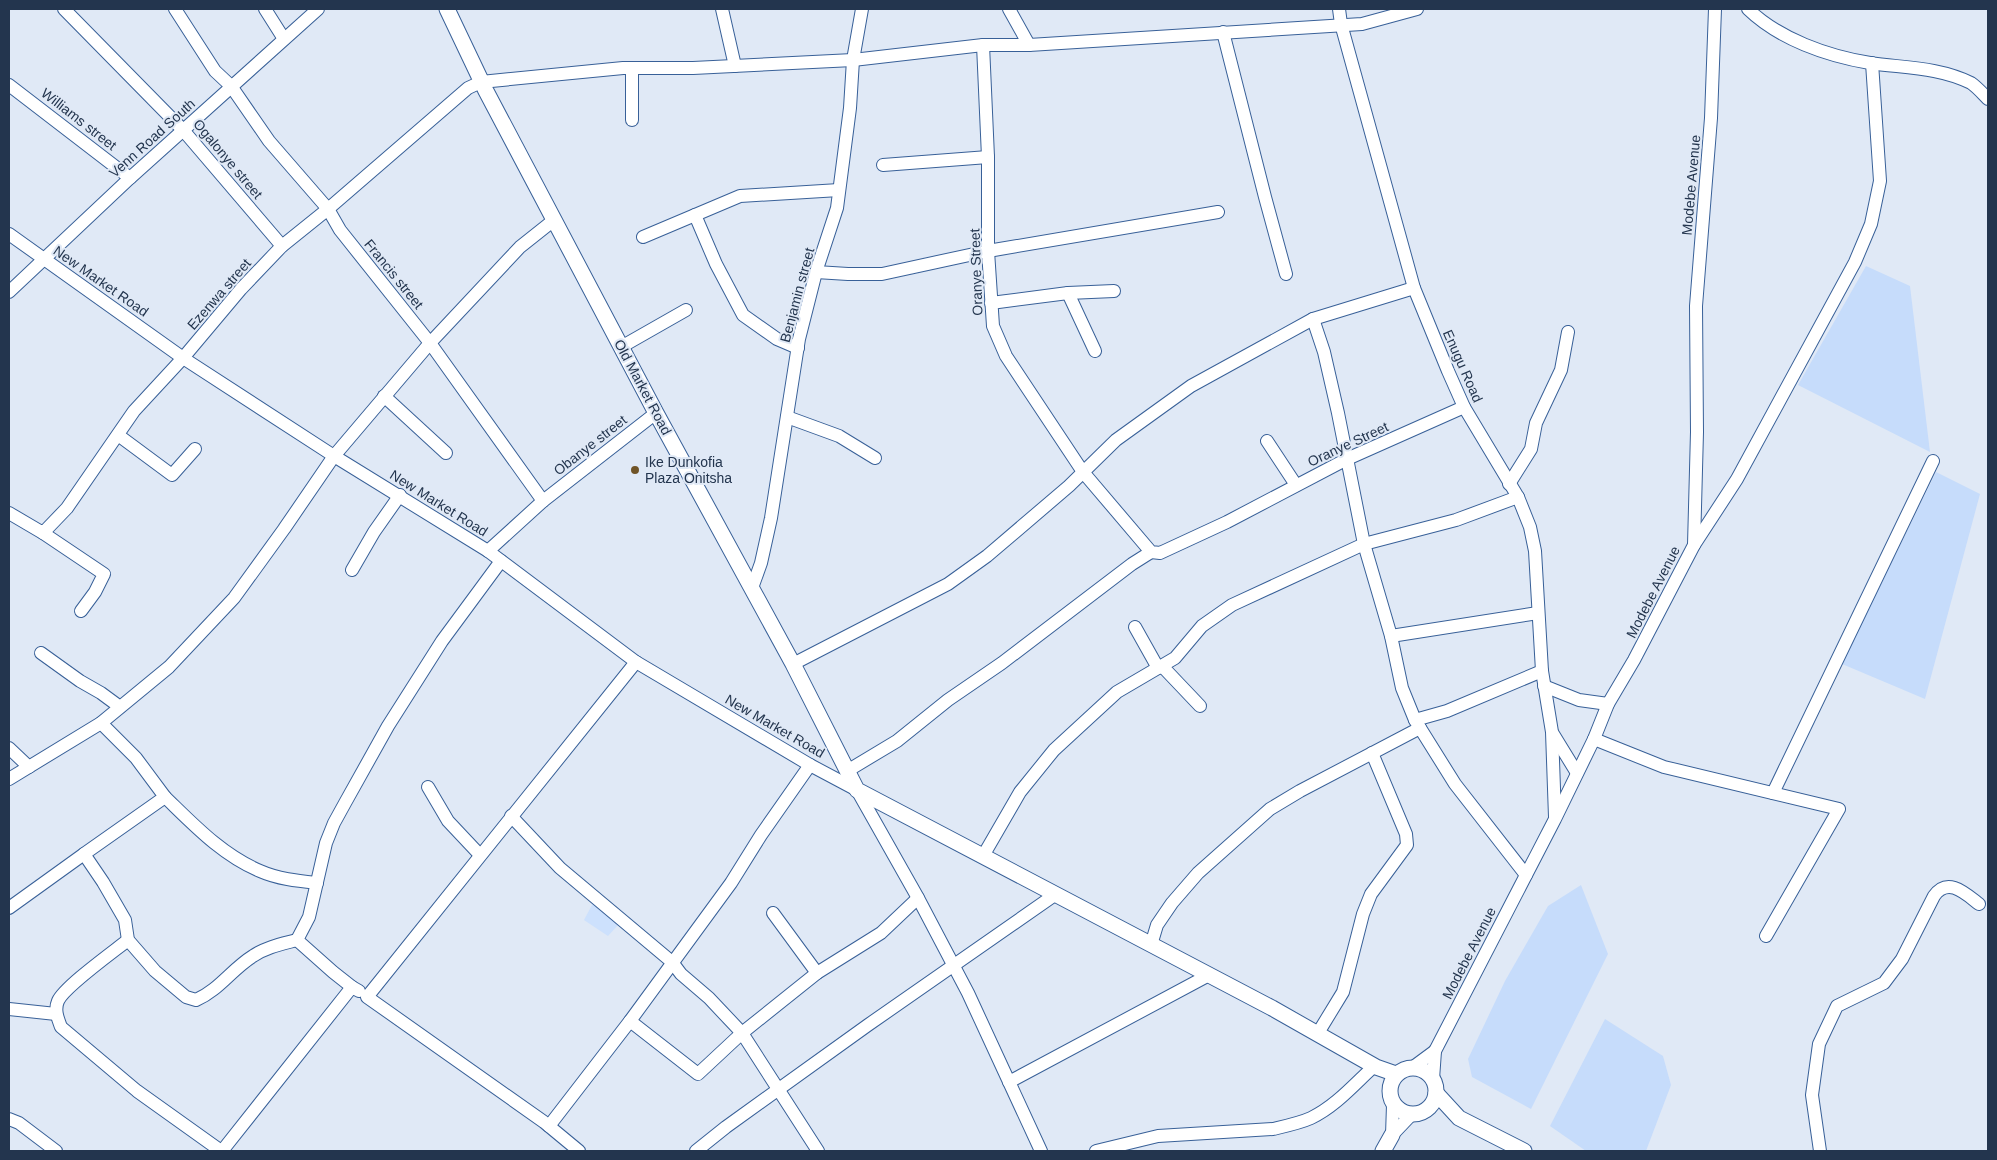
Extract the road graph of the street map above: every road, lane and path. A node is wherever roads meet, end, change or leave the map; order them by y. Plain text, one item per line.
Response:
1 (64, 9) edge
2 (175, 9) edge
3 (265, 9) edge
4 (318, 9) edge
5 (447, 9) edge
6 (722, 9) edge
7 (862, 9) edge
8 (1009, 9) edge
9 (1339, 9) edge
10 (1417, 9) edge
11 (1715, 9) edge
12 (1748, 9) edge
13 (1341, 24) junction
14 (1223, 32) junction
15 (284, 39) junction
16 (983, 45) junction
17 (1030, 45) junction
18 (853, 60) junction
19 (1872, 63) junction
20 (735, 66) junction
21 (632, 68) junction
22 (481, 82) junction
23 (9, 85) edge
24 (230, 86) junction
25 (1988, 99) edge
26 (632, 120) dead end
27 (183, 130) junction
28 (988, 157) junction
29 (883, 165) dead end
30 (130, 178) junction
31 (839, 190) junction
32 (328, 209) junction
33 (1218, 212) dead end
34 (695, 215) junction
35 (554, 220) junction
36 (9, 234) edge
37 (643, 237) dead end
38 (282, 246) junction
39 (988, 251) junction
40 (44, 258) junction
41 (816, 272) junction
42 (1286, 274) dead end
43 (1414, 288) junction
44 (1114, 291) dead end
45 (9, 292) edge
46 (1068, 293) junction
47 (991, 303) junction
48 (686, 310) dead end
49 (1313, 318) junction
50 (1568, 332) dead end
51 (430, 343) junction
52 (621, 347) junction
53 (798, 348) junction
54 (1095, 351) dead end
55 (183, 358) junction
56 (384, 396) junction
57 (1464, 407) junction
58 (656, 414) junction
59 (787, 417) junction
60 (118, 435) junction
61 (1267, 441) dead end
62 (195, 449) dead end
63 (446, 453) dead end
64 (334, 456) junction
65 (875, 458) dead end
66 (1347, 459) junction
67 (1933, 461) dead end
68 (1083, 472) junction
69 (1509, 484) junction
70 (1296, 485) junction
71 (400, 495) junction
72 (1518, 497) junction
73 (543, 501) junction
74 (9, 513) edge
75 (43, 533) junction
76 (1364, 544) junction
77 (1694, 545) junction
78 (488, 551) junction
79 (1151, 552) junction
80 (501, 561) junction
81 (352, 570) dead end
82 (752, 588) junction
83 (81, 611) dead end
84 (1538, 613) junction
85 (1135, 627) dead end
86 (1390, 636) junction
87 (41, 653) dead end
88 (636, 662) junction
89 (793, 664) junction
90 (1160, 667) junction
91 (1542, 671) junction
92 (1544, 686) junction
93 (1608, 704) junction
94 (1200, 706) dead end
95 (120, 707) junction
96 (101, 723) junction
97 (1418, 724) junction
98 (1552, 732) junction
99 (1594, 739) junction
100 (9, 748) edge
101 (1372, 753) junction
102 (810, 765) junction
103 (29, 767) junction
104 (848, 771) junction
105 (1577, 773) junction
106 (9, 779) edge
107 (428, 787) dead end
108 (856, 790) junction
109 (1773, 793) junction
110 (165, 797) junction
111 (511, 816) junction
112 (1555, 819) junction
113 (84, 854) junction
114 (480, 855) junction
115 (983, 856) junction
116 (1526, 875) junction
117 (317, 883) junction
118 (1056, 894) junction
119 (918, 898) junction
120 (1979, 904) dead end
121 (9, 908) edge
122 (772, 913) dead end
123 (1766, 936) dead end
124 (128, 940) junction
125 (297, 940) junction
126 (1151, 945) junction
127 (672, 962) junction
128 (953, 966) junction
129 (817, 973) junction
130 (1209, 975) junction
131 (352, 987) junction
132 (367, 997) junction
133 (9, 1009) edge
134 (56, 1014) junction
135 (630, 1021) junction
136 (742, 1033) junction
137 (1318, 1033) junction
138 (1435, 1051) junction
139 (1356, 1055) junction
140 (1412, 1068) junction
141 (1370, 1070) junction
142 (1396, 1074) junction
143 (1009, 1082) junction
144 (1434, 1086) junction
145 (778, 1090) junction
146 (1391, 1098) junction
147 (1418, 1113) junction
148 (1459, 1118) junction
149 (9, 1119) edge
150 (549, 1126) junction
151 (1392, 1135) junction
152 (56, 1151) edge
153 (222, 1151) edge
154 (579, 1151) edge
155 (696, 1151) edge
156 (818, 1151) edge
157 (1040, 1151) edge
158 (1096, 1151) edge
159 (1384, 1151) edge
160 (1524, 1151) edge
161 (1820, 1151) edge

1 - 27 street, Ogalonye street
2 - 24 street, Francis street
3 - 15 street
4 - 15 street, Venn Road South
5 - 22 main road, Old Market Road
6 - 20 street
7 - 18 street, Benjamin street
8 - 17 street
9 - 13 street, Enugu Road
10 - 13 street
11 - 77 street, Modebe Avenue
12 - 19 street
13 - 14 street
13 - 43 street, Enugu Road
14 - 17 street
14 - 42 street
15 - 24 street, Venn Road South
16 - 17 street
16 - 18 street
16 - 28 street, Oranye Street
18 - 20 street
18 - 31 street, Benjamin street
19 - 25 street
19 - 77 street
20 - 21 street
21 - 22 street
21 - 26 street
22 - 32 street, Ezenwa street
22 - 35 main road, Old Market Road
23 - 30 street, Williams street
24 - 27 street, Venn Road South
24 - 32 street, Francis street
27 - 30 street, Venn Road South
27 - 38 street, Ogalonye street
28 - 29 street
28 - 39 street, Oranye Street
30 - 40 street, Venn Road South
31 - 34 street
31 - 41 street, Benjamin street
32 - 38 street, Ezenwa street
32 - 51 street, Francis street
33 - 39 street
34 - 37 street
34 - 53 street
35 - 51 street
35 - 52 main road, Old Market Road
36 - 40 street, New Market Road
38 - 55 street, Ezenwa street
39 - 41 street
39 - 47 street, Oranye Street
40 - 45 street, Venn Road South
40 - 55 street, New Market Road
41 - 53 street, Benjamin street
43 - 49 street
43 - 57 street, Enugu Road
44 - 46 street
46 - 47 street
46 - 54 street
47 - 68 street, Oranye Street
48 - 52 street
49 - 66 street
49 - 68 street
50 - 69 street
51 - 56 street
51 - 73 street, Francis street
52 - 58 main road, Old Market Road
53 - 59 street, Benjamin street
55 - 60 street, Ezenwa street
55 - 64 street, New Market Road
56 - 63 street
56 - 64 street
57 - 66 street, Oranye Street
57 - 69 street, Enugu Road
58 - 73 street, Obanye street
58 - 82 main road, Old Market Road
59 - 65 street
59 - 82 street, Benjamin street
60 - 62 street
60 - 75 street, Ezenwa street
61 - 70 street
64 - 71 street, New Market Road
64 - 95 street
66 - 70 street, Oranye Street
66 - 76 street
67 - 109 street
68 - 79 street, Oranye Street
68 - 89 street
69 - 72 street, Enugu Road
70 - 79 street, Oranye Street
71 - 78 street, New Market Road
71 - 81 street
72 - 76 street
72 - 84 street, Enugu Road
73 - 78 street
74 - 75 street
75 - 83 street
76 - 86 street
76 - 90 street
77 - 93 street, Modebe Avenue
78 - 80 street, New Market Road
79 - 104 street
80 - 88 street, New Market Road
80 - 117 street
82 - 89 main road, Old Market Road
84 - 86 street
84 - 91 street, Enugu Road
85 - 90 street
86 - 97 street
87 - 95 street
88 - 102 street, New Market Road
88 - 111 street
89 - 104 main road, Old Market Road
90 - 94 street
90 - 115 street
91 - 92 street, Enugu Road
91 - 97 street
92 - 93 street
92 - 98 street, Enugu Road
93 - 99 street, Modebe Avenue
95 - 96 street
96 - 103 street
96 - 110 street
97 - 101 street
97 - 116 street
98 - 105 street
98 - 112 street
99 - 105 street, Modebe Avenue
99 - 109 street
100 - 103 street
101 - 126 street
101 - 137 street
102 - 108 street, New Market Road
102 - 127 street
103 - 106 street
104 - 108 main road, Old Market Road
105 - 112 street, Modebe Avenue
107 - 114 street
108 - 115 main road
108 - 119 street
109 - 123 street
110 - 113 street
110 - 117 street
111 - 114 street
111 - 127 street
112 - 116 street, Modebe Avenue
113 - 121 street
113 - 124 street
114 - 132 street
115 - 118 main road
116 - 138 street, Modebe Avenue
117 - 125 street
118 - 126 main road
118 - 128 street
119 - 128 street
119 - 129 street
120 - 161 street
122 - 129 street
124 - 125 street
124 - 134 street
125 - 131 street
126 - 130 main road
127 - 135 street
127 - 136 street
128 - 143 street
128 - 145 street
129 - 136 street
130 - 137 main road
130 - 143 street
131 - 132 street
131 - 153 street
132 - 150 street
133 - 134 street
134 - 153 street
135 - 136 street
135 - 150 street
136 - 145 street
137 - 139 main road
138 - 140 street
138 - 144 street
139 - 141 main road
139 - 142 main road
140 - 142 main road
140 - 144 main road
141 - 146 main road
141 - 158 street
142 - 146 main road
143 - 157 street
144 - 147 main road
144 - 148 main road
145 - 155 street
145 - 156 street
146 - 147 main road
146 - 151 street
147 - 148 main road
147 - 151 street
148 - 160 main road
149 - 152 street
150 - 154 street
151 - 159 main road

